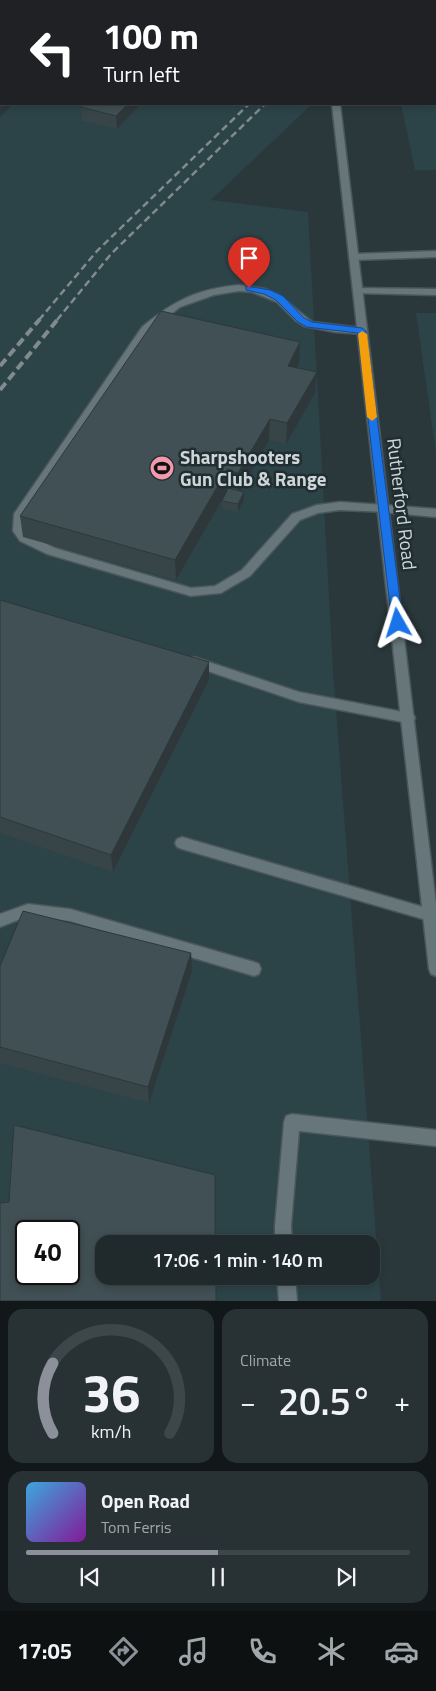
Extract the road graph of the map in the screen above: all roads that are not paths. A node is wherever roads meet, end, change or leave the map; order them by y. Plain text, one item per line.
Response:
1 (336, 105) edge
2 (436, 254) edge
3 (354, 257) junction
4 (357, 291) junction
5 (436, 292) edge
6 (362, 331) junction
7 (384, 509) junction
8 (436, 513) edge
9 (183, 658) edge
10 (408, 718) junction
11 (182, 843) dead end
12 (430, 915) junction
13 (0, 921) edge
14 (254, 969) dead end
15 (436, 969) edge
16 (436, 1138) edge
17 (284, 1235) edge
18 (287, 1285) edge
19 (288, 1301) edge

1 - 3 street, Rutherford Road
2 - 3 street
3 - 4 street, Rutherford Road
4 - 5 street
4 - 6 street, Rutherford Road
6 - 7 street, Rutherford Road
6 - 7 street
7 - 8 street
7 - 10 street, Rutherford Road
9 - 10 street
10 - 12 street, Rutherford Road
11 - 12 street
12 - 15 street, Rutherford Road
13 - 14 street
16 - 17 street
18 - 19 street

